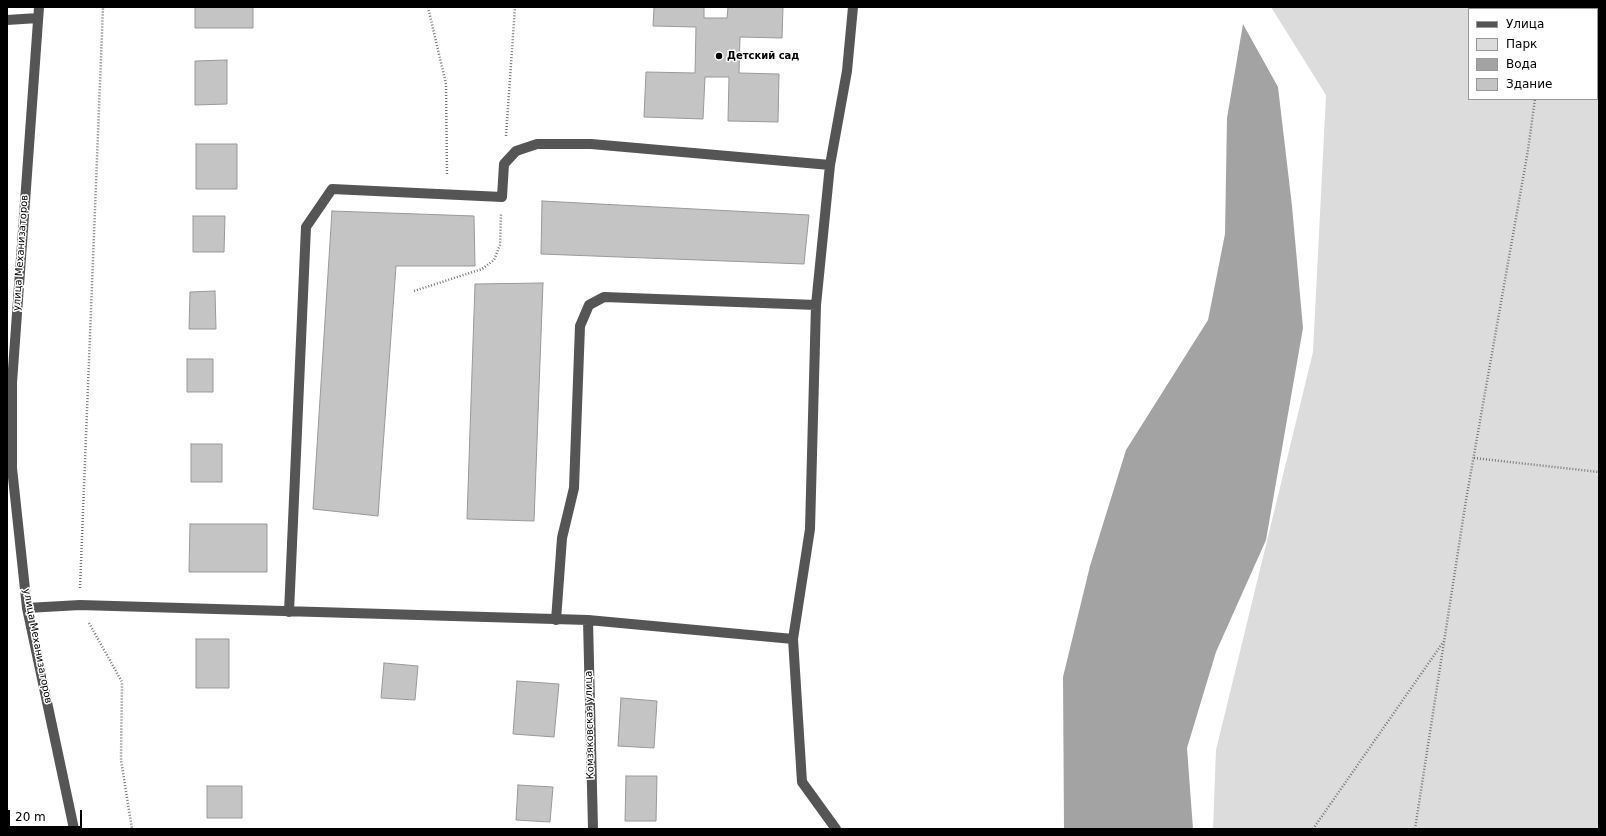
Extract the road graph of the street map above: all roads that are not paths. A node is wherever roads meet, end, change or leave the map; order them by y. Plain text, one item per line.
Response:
1 (39, 7) edge
2 (853, 7) edge
3 (38, 18) junction
4 (7, 20) edge
5 (830, 165) junction
6 (816, 305) junction
7 (27, 608) junction
8 (289, 612) junction
9 (556, 620) junction
10 (588, 620) junction
11 (793, 639) junction
12 (74, 829) edge
13 (593, 829) edge
14 (836, 829) edge

1 - 3 street, улица Механизаторов
2 - 5 street
3 - 4 street
3 - 7 street, улица Механизаторов
5 - 6 street
5 - 8 street
6 - 9 street
6 - 11 street
7 - 8 street
7 - 12 street, улица Механизаторов
8 - 9 street
9 - 10 street
10 - 11 street
10 - 13 street, Комзяковская улица
11 - 14 street

